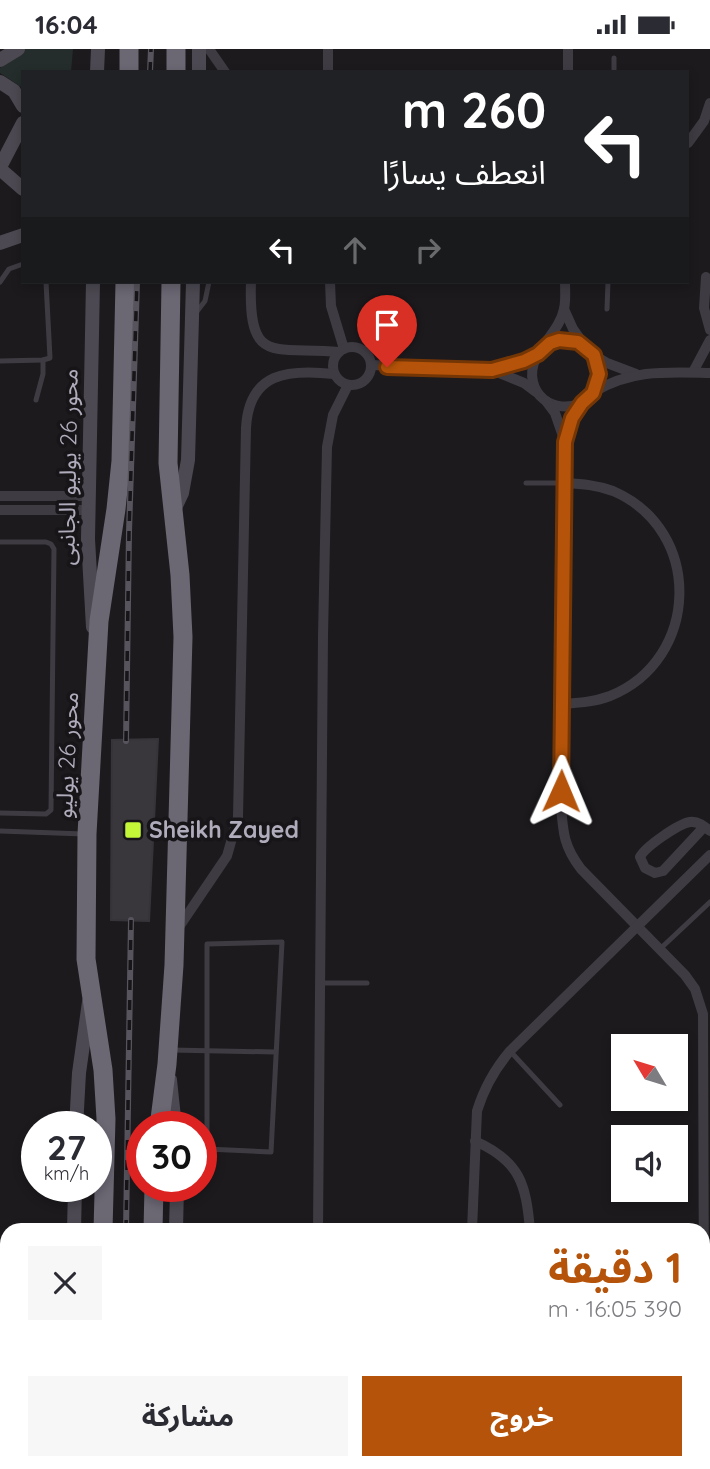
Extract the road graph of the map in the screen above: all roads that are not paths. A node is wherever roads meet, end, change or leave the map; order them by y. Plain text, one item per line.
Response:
1 (18, 49) edge
2 (98, 49) edge
3 (129, 49) edge
4 (176, 49) edge
5 (199, 49) edge
6 (209, 49) edge
7 (328, 49) edge
8 (568, 49) edge
9 (614, 58) dead end
10 (0, 60) edge
11 (97, 70) edge
12 (129, 70) edge
13 (176, 70) edge
14 (199, 70) edge
15 (224, 70) edge
16 (328, 70) edge
17 (568, 70) edge
18 (614, 70) edge
19 (0, 82) edge
20 (21, 103) edge
21 (710, 103) edge
22 (21, 127) edge
23 (689, 142) edge
24 (0, 168) edge
25 (21, 187) edge
26 (21, 236) edge
27 (0, 243) edge
28 (21, 265) edge
29 (706, 277) dead end
30 (0, 282) edge
31 (46, 284) edge
32 (82, 284) edge
33 (93, 284) edge
34 (125, 284) edge
35 (172, 284) edge
36 (193, 284) edge
37 (209, 284) edge
38 (251, 284) edge
39 (330, 284) edge
40 (565, 284) edge
41 (608, 284) edge
42 (565, 309) junction
43 (607, 309) dead end
44 (192, 316) junction
45 (92, 320) junction
46 (710, 330) edge
47 (710, 340) edge
48 (341, 351) junction
49 (540, 351) junction
50 (589, 351) junction
51 (0, 361) edge
52 (43, 361) junction
53 (372, 365) junction
54 (492, 370) junction
55 (693, 372) junction
56 (710, 373) edge
57 (334, 374) junction
58 (636, 374) junction
59 (348, 386) junction
60 (537, 392) junction
61 (593, 393) junction
62 (36, 400) dead end
63 (546, 401) junction
64 (582, 403) junction
65 (565, 442) junction
66 (526, 483) dead end
67 (565, 483) junction
68 (0, 496) edge
69 (89, 503) junction
70 (0, 510) edge
71 (173, 513) junction
72 (0, 542) edge
73 (96, 653) junction
74 (562, 704) junction
75 (0, 813) edge
76 (707, 829) edge
77 (0, 831) edge
78 (87, 834) junction
79 (710, 855) edge
80 (710, 902) edge
81 (637, 927) junction
82 (176, 933) junction
83 (660, 949) junction
84 (320, 983) junction
85 (367, 983) dead end
86 (90, 997) junction
87 (707, 1034) edge
88 (207, 1051) junction
89 (510, 1051) junction
90 (275, 1052) junction
91 (168, 1057) junction
92 (560, 1105) dead end
93 (77, 1111) edge
94 (161, 1111) edge
95 (174, 1111) edge
96 (475, 1141) junction
97 (704, 1197) junction
98 (75, 1202) edge
99 (154, 1202) edge
100 (177, 1202) edge
101 (710, 1211) edge
102 (74, 1223) edge
103 (103, 1223) edge
104 (153, 1223) edge
105 (176, 1223) edge
106 (318, 1223) edge
107 (472, 1223) edge
108 (529, 1223) edge
109 (704, 1223) edge

1 - 10 main road
2 - 11 main road
3 - 12 highway
4 - 13 highway
5 - 14 main road
6 - 15 street
7 - 16 street
8 - 17 street
9 - 18 lane
19 - 20 main road
21 - 23 street
22 - 24 main road
24 - 25 main road
26 - 27 main road
28 - 30 lane
29 - 46 street
31 - 52 lane
32 - 45 main road
33 - 45 main road, محور 26 يوليو الجانبى
34 - 73 highway, محور 26 يوليو
35 - 71 highway
36 - 44 main road
37 - 44 lane
38 - 48 street
39 - 48 street
40 - 42 street
41 - 43 lane
42 - 49 street
42 - 50 street
44 - 71 main road
45 - 69 main road, محور 26 يوليو الجانبى
47 - 55 street
48 - 53 street
48 - 57 street
49 - 50 street
49 - 54 street
49 - 60 street
50 - 58 street
50 - 61 street
51 - 52 lane
52 - 62 lane
53 - 54 street
53 - 59 street
54 - 60 street
55 - 56 street
55 - 58 street
57 - 59 street
57 - 82 street
58 - 61 street
59 - 84 street
60 - 63 street
61 - 64 street
63 - 64 street
63 - 65 street
64 - 65 street
65 - 67 street
66 - 67 lane
67 - 74 street
67 - 74 street
68 - 69 street
69 - 70 street
69 - 73 main road, محور 26 يوليو الجانبى
71 - 82 highway
72 - 75 lane
73 - 78 highway, محور 26 يوليو
74 - 81 street
76 - 76 street
77 - 78 lane
78 - 86 highway, محور 26 يوليو
79 - 81 street
80 - 83 lane
81 - 83 street
81 - 89 street
82 - 91 highway
83 - 87 street
84 - 85 lane
84 - 106 street
86 - 93 main road
86 - 103 highway, محور 26 يوليو
87 - 97 street
88 - 90 lane
88 - 90 lane
88 - 90 lane
88 - 91 lane
89 - 92 lane
89 - 96 street
91 - 94 highway
91 - 95 main road
96 - 107 street
96 - 108 street
97 - 101 street
97 - 109 street
98 - 102 main road
99 - 104 highway
100 - 105 main road

